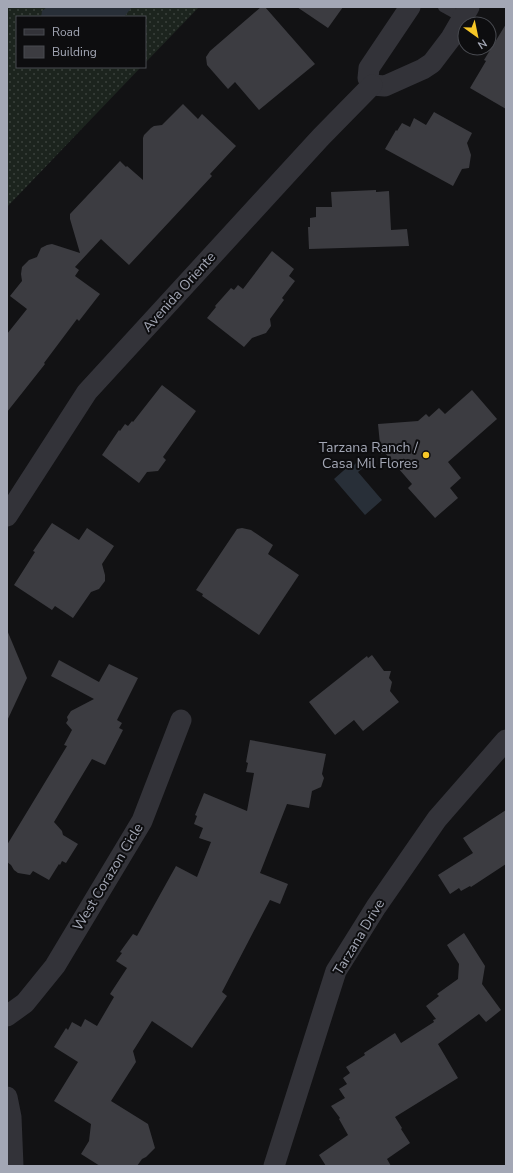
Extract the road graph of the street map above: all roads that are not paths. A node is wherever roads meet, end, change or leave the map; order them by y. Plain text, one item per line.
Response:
1 (410, 7) edge
2 (443, 7) edge
3 (466, 12) edge
4 (372, 85) junction
5 (7, 516) edge
6 (181, 720) dead end
7 (506, 740) edge
8 (7, 1016) edge
9 (7, 1097) edge
10 (13, 1166) edge
11 (274, 1166) edge

1 - 4 street
2 - 3 lane
3 - 4 street
4 - 5 street, Avenida Oriente
6 - 8 street, West Corazon Cicle
7 - 11 street, Tarzana Drive
9 - 10 street

